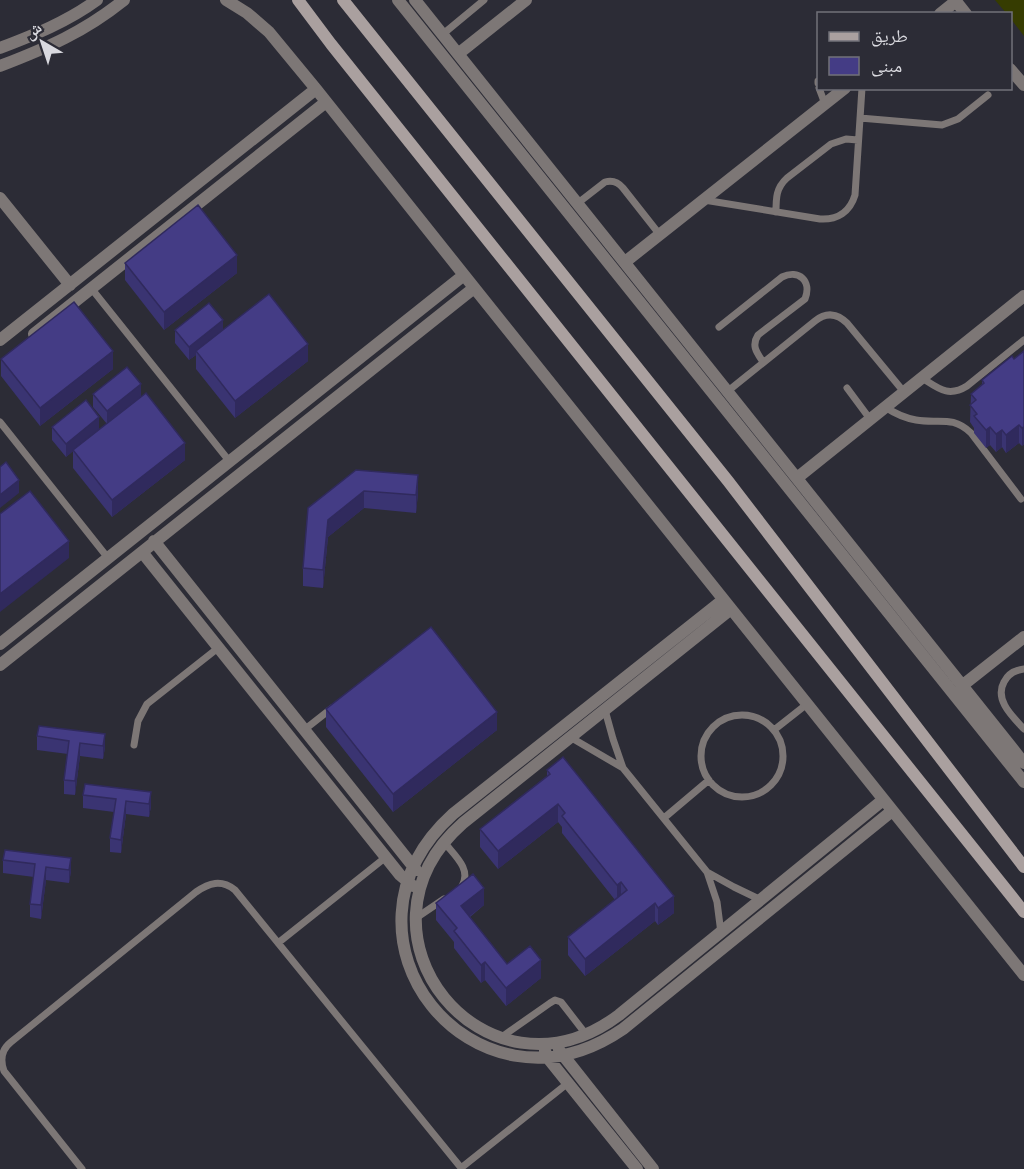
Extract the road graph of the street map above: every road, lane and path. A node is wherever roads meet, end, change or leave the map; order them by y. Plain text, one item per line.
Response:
1 (97, 0) edge
2 (124, 0) edge
3 (226, 0) edge
4 (298, 0) edge
5 (343, 0) edge
6 (399, 0) edge
7 (415, 0) edge
8 (484, 0) edge
9 (526, 0) edge
10 (955, 0) edge
11 (942, 12) edge
12 (964, 12) edge
13 (443, 34) junction
14 (0, 48) edge
15 (458, 54) junction
16 (0, 66) edge
17 (1012, 70) edge
18 (1024, 85) edge
19 (316, 88) junction
20 (820, 90) edge
21 (842, 90) edge
22 (862, 90) edge
23 (988, 95) dead end
24 (326, 102) junction
25 (825, 104) junction
26 (860, 118) junction
27 (858, 140) junction
28 (0, 198) edge
29 (704, 200) junction
30 (578, 203) junction
31 (776, 212) junction
32 (660, 235) junction
33 (626, 262) junction
34 (464, 275) junction
35 (70, 285) junction
36 (91, 288) junction
37 (474, 288) junction
38 (1024, 296) edge
39 (719, 327) dead end
40 (27, 339) edge
41 (0, 340) edge
42 (1024, 340) edge
43 (763, 362) junction
44 (922, 378) junction
45 (847, 388) dead end
46 (728, 391) junction
47 (904, 392) junction
48 (885, 407) junction
49 (870, 419) junction
50 (0, 422) edge
51 (230, 462) junction
52 (797, 478) junction
53 (1021, 499) dead end
54 (154, 541) junction
55 (142, 552) junction
56 (108, 558) junction
57 (175, 567) junction
58 (163, 578) junction
59 (727, 604) junction
60 (1024, 637) edge
61 (0, 644) edge
62 (218, 648) junction
63 (0, 665) edge
64 (1024, 669) edge
65 (963, 686) junction
66 (340, 702) edge
67 (807, 704) junction
68 (605, 710) junction
69 (1024, 729) edge
70 (304, 730) junction
71 (774, 730) junction
72 (570, 737) junction
73 (134, 745) dead end
74 (1024, 763) edge
75 (623, 768) junction
76 (709, 780) junction
77 (1024, 782) edge
78 (884, 800) junction
79 (892, 811) junction
80 (664, 818) junction
81 (444, 842) junction
82 (386, 857) junction
83 (412, 867) junction
84 (1024, 867) edge
85 (708, 872) junction
86 (424, 877) junction
87 (407, 882) junction
88 (459, 889) edge
89 (420, 890) junction
90 (450, 895) edge
91 (761, 900) junction
92 (1024, 912) edge
93 (416, 918) junction
94 (721, 933) junction
95 (278, 943) junction
96 (1024, 975) edge
97 (587, 1035) junction
98 (501, 1038) junction
99 (557, 1043) junction
100 (544, 1044) junction
101 (562, 1055) junction
102 (547, 1057) junction
103 (568, 1083) junction
104 (462, 1168) edge
105 (82, 1169) edge
106 (637, 1169) edge
107 (654, 1169) edge

1 - 14 street
2 - 16 street
3 - 19 street
4 - 92 street
5 - 84 street
6 - 77 street
7 - 13 street
8 - 13 lane
9 - 15 street
10 - 11 street
10 - 12 street
13 - 15 street
15 - 30 street
17 - 18 street
19 - 24 street
19 - 35 street
20 - 25 lane
21 - 25 street
22 - 26 lane
23 - 26 lane
24 - 34 street
24 - 36 street
25 - 29 street
26 - 27 lane
27 - 31 lane
27 - 31 lane
28 - 35 street
29 - 31 lane
29 - 32 street
30 - 32 lane
30 - 33 street
32 - 33 street
33 - 46 street
34 - 37 street
34 - 51 street
35 - 41 street
36 - 40 street
36 - 51 lane
37 - 54 street
37 - 59 street
38 - 44 street
39 - 43 lane
42 - 44 lane
43 - 46 lane
43 - 47 lane
44 - 47 street
45 - 49 lane
46 - 52 street
47 - 48 street
48 - 49 street
48 - 53 lane
49 - 52 street
50 - 56 lane
51 - 56 street
52 - 65 street
54 - 55 street
54 - 57 street
55 - 58 street
55 - 63 street
56 - 61 street
57 - 58 street
57 - 70 street
58 - 62 street
59 - 67 street
59 - 68 street
59 - 83 street
60 - 65 street
62 - 73 lane
62 - 82 street
64 - 69 lane
65 - 74 street
66 - 70 lane
67 - 71 lane
67 - 78 street
68 - 72 street
68 - 75 lane
70 - 83 street
71 - 76 lane
71 - 76 lane
72 - 75 lane
72 - 81 street
75 - 80 lane
76 - 80 lane
78 - 79 street
78 - 91 street
79 - 96 street
79 - 101 street
80 - 85 lane
81 - 86 street
81 - 88 lane
82 - 87 street
82 - 95 lane
83 - 86 street
83 - 87 street
85 - 91 lane
85 - 94 lane
86 - 89 street
87 - 89 street
87 - 102 street
89 - 93 street
90 - 93 lane
91 - 94 street
93 - 98 street
94 - 97 street
95 - 104 lane
95 - 105 lane
97 - 98 lane
97 - 99 street
98 - 100 street
99 - 100 street
99 - 101 street
100 - 102 street
101 - 102 street
101 - 107 street
102 - 103 street
103 - 104 lane
103 - 106 street

